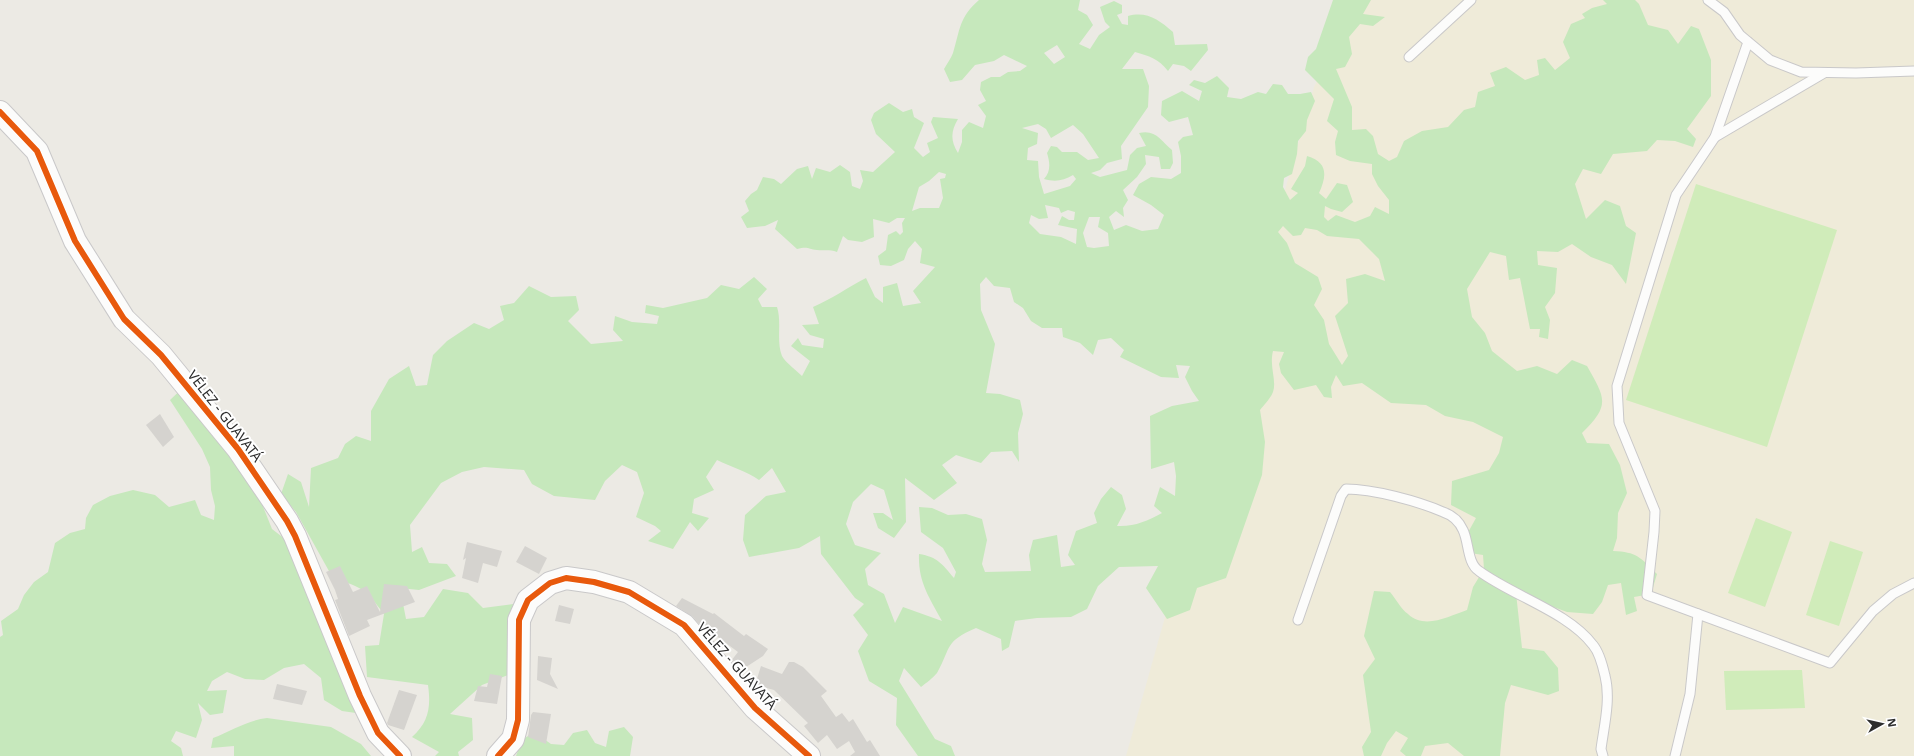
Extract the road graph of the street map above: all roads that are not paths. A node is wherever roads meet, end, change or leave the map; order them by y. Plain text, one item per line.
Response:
1 (1471, 0) edge
2 (1708, 0) edge
3 (1748, 42) junction
4 (1409, 57) dead end
5 (1914, 71) edge
6 (1824, 73) junction
7 (0, 112) edge
8 (1714, 137) junction
9 (1914, 583) edge
10 (1698, 614) junction
11 (1298, 620) dead end
12 (400, 756) edge
13 (498, 756) edge
14 (809, 756) edge
15 (1603, 756) edge
16 (1675, 756) edge

1 - 4 lane
2 - 3 lane
3 - 6 lane
3 - 8 lane
5 - 6 lane
6 - 8 lane
7 - 12 street, VÉLEZ - GUAVATÁ
8 - 10 lane
9 - 10 lane
10 - 16 lane
11 - 15 lane
13 - 14 street, VÉLEZ - GUAVATÁ

